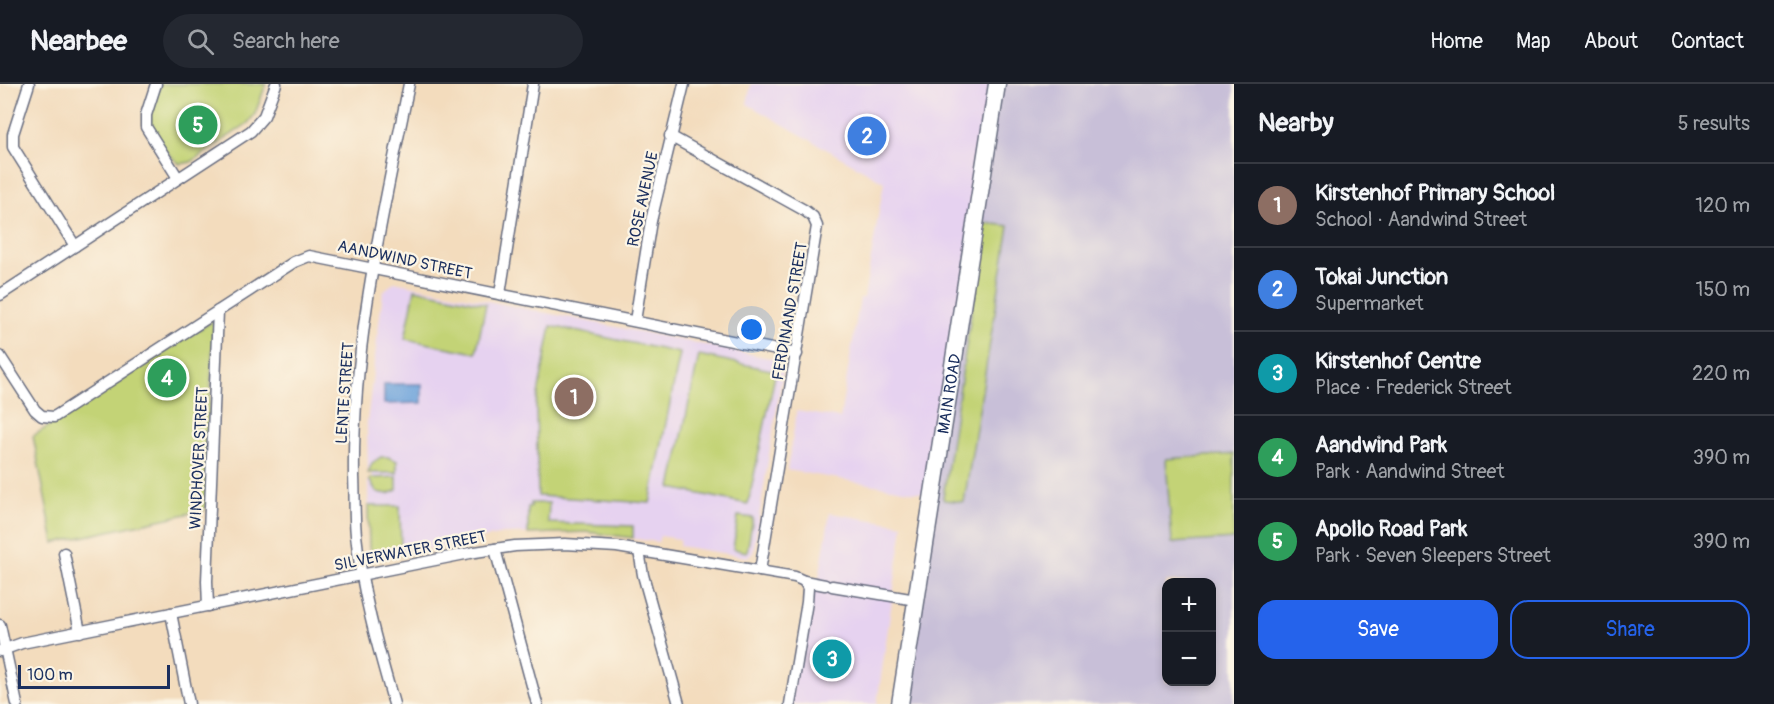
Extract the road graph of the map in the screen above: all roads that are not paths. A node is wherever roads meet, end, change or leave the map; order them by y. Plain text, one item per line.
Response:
1 (29, 84) edge
2 (156, 84) edge
3 (276, 84) edge
4 (409, 84) edge
5 (533, 84) edge
6 (684, 84) edge
7 (989, 84) edge
8 (997, 84) edge
9 (990, 126) junction
10 (670, 136) junction
11 (178, 178) junction
12 (75, 246) junction
13 (372, 268) junction
14 (500, 294) junction
15 (0, 295) edge
16 (218, 311) junction
17 (635, 321) junction
18 (796, 354) junction
19 (0, 357) edge
20 (495, 549) junction
21 (639, 551) junction
22 (64, 553) dead end
23 (760, 571) junction
24 (361, 574) junction
25 (804, 581) junction
26 (916, 600) junction
27 (208, 606) junction
28 (171, 613) junction
29 (0, 626) edge
30 (80, 632) junction
31 (2, 650) edge
32 (17, 704) edge
33 (189, 704) edge
34 (394, 704) edge
35 (537, 704) edge
36 (679, 704) edge
37 (790, 704) edge
38 (900, 704) edge

1 - 12 street
2 - 11 street
3 - 11 street
4 - 13 street, LENTE STREET
5 - 14 street
6 - 10 street, ROSE AVENUE
7 - 9 main road
8 - 9 main road, MAIN ROAD
9 - 26 main road, MAIN ROAD
10 - 17 street, ROSE AVENUE
10 - 18 street, FERDINAND STREET
11 - 12 street
12 - 15 street
13 - 14 street, AANDWIND STREET
13 - 16 street, AANDWIND STREET
13 - 24 street, LENTE STREET
14 - 17 street, AANDWIND STREET
16 - 19 street, AANDWIND STREET
16 - 27 street, WINDHOVER STREET
17 - 18 street, AANDWIND STREET
18 - 23 street, FERDINAND STREET
20 - 21 street, SILVERWATER STREET
20 - 24 street, SILVERWATER STREET
20 - 35 street
21 - 23 street, SILVERWATER STREET
21 - 36 street
22 - 30 street
23 - 25 street, SILVERWATER STREET
24 - 27 street, SILVERWATER STREET
24 - 34 street, LENTE STREET
25 - 26 street, SILVERWATER STREET
25 - 37 street
26 - 38 main road, MAIN ROAD
27 - 28 street, SILVERWATER STREET
28 - 30 street, SILVERWATER STREET
28 - 33 street
29 - 31 street
30 - 31 street, SILVERWATER STREET
31 - 32 street

